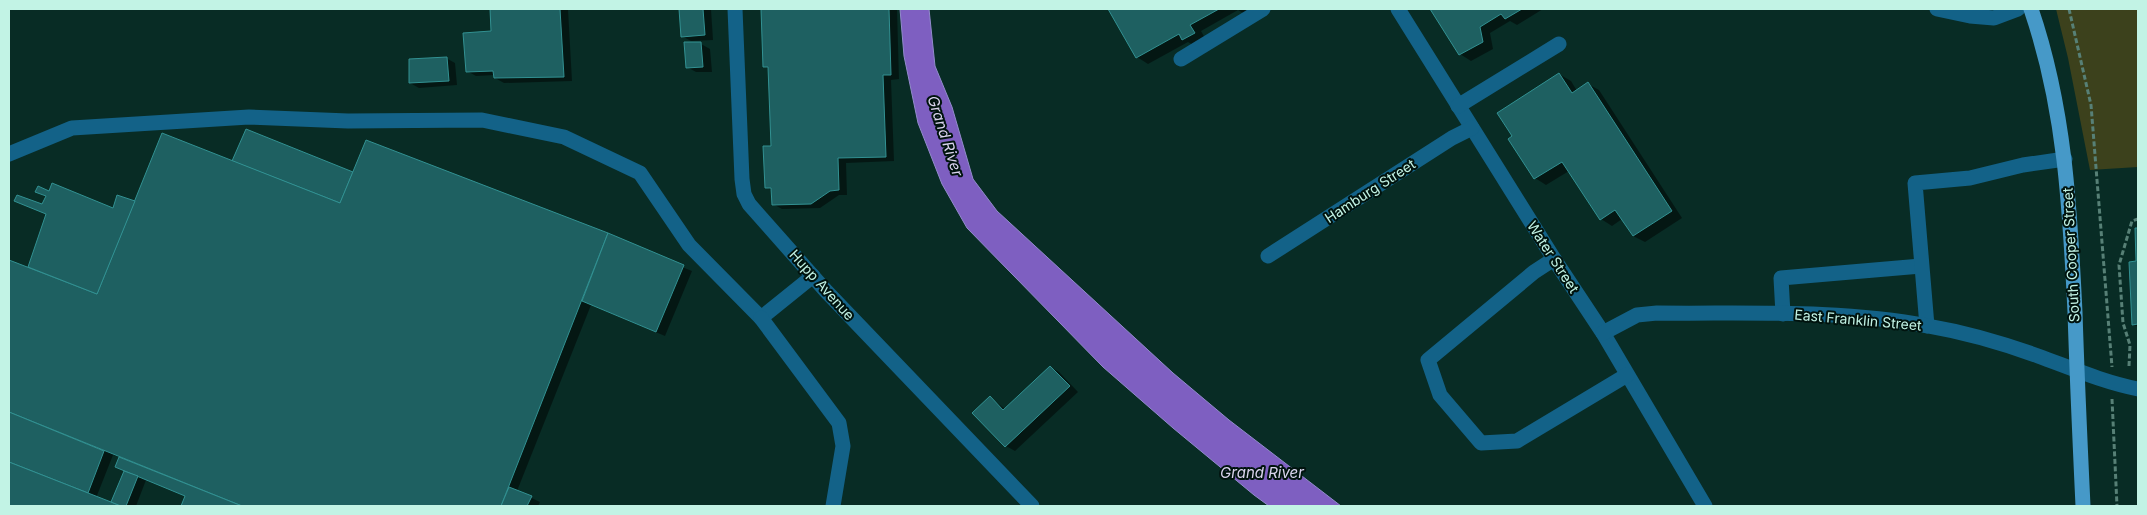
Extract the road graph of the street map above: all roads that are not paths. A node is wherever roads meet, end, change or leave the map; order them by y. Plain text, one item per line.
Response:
1 (735, 9) edge
2 (1263, 9) edge
3 (1398, 9) edge
4 (1937, 9) edge
5 (2018, 9) edge
6 (2031, 9) edge
7 (1559, 44) dead end
8 (1181, 59) dead end
9 (1458, 106) junction
10 (1472, 128) junction
11 (9, 154) edge
12 (2065, 159) junction
13 (1268, 256) dead end
14 (1554, 259) junction
15 (1922, 266) junction
16 (813, 276) junction
17 (1783, 314) junction
18 (761, 318) junction
19 (1927, 326) junction
20 (1603, 333) junction
21 (2077, 371) junction
22 (1627, 374) junction
23 (2138, 389) edge
24 (833, 506) edge
25 (1032, 506) edge
26 (1705, 506) edge
27 (2083, 506) edge

1 - 16 street, Hupp Avenue
2 - 8 street
3 - 9 street, Water Street
4 - 5 street
6 - 12 main road, South Cooper Street
7 - 9 street
9 - 10 street, Water Street
10 - 13 street, Hamburg Street
10 - 14 street, Water Street
11 - 18 street
12 - 15 street
12 - 21 main road, South Cooper Street
14 - 20 street, Water Street
14 - 22 street
15 - 17 street
15 - 19 street
16 - 18 street
16 - 25 street, Hupp Avenue
17 - 19 street, East Franklin Street
17 - 20 street, East Franklin Street
18 - 24 street
19 - 21 street, East Franklin Street
20 - 22 street, Water Street
21 - 23 street, East Franklin Street
21 - 27 main road, South Cooper Street
22 - 26 street, Water Street

